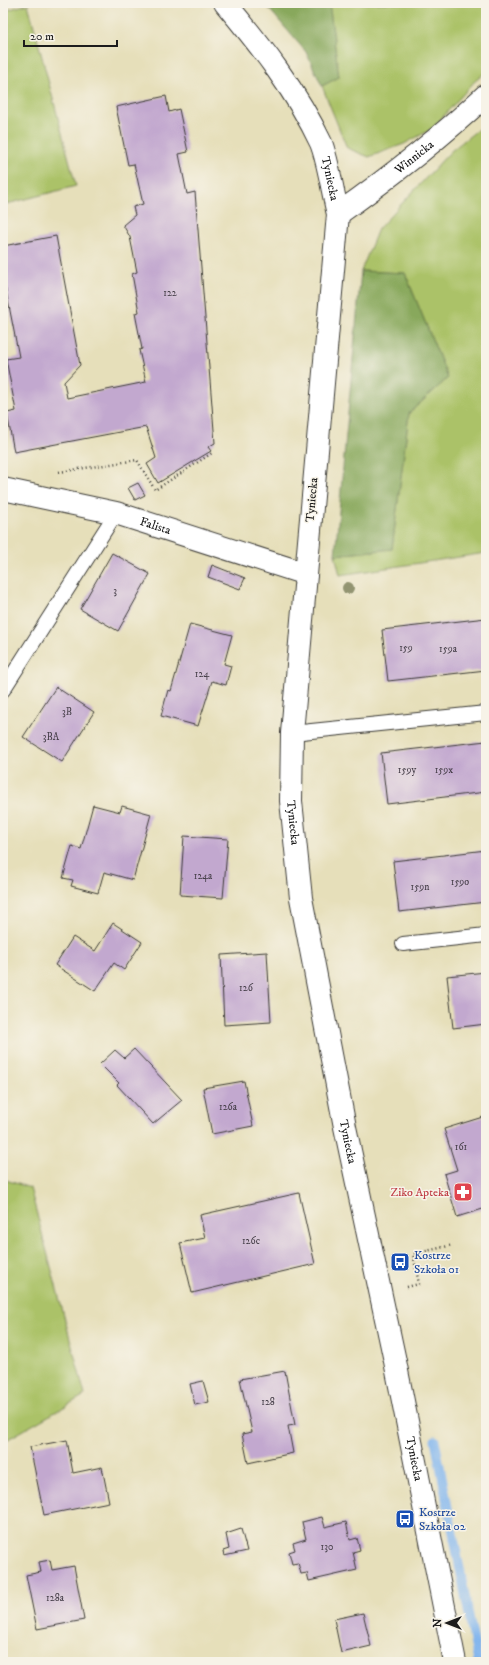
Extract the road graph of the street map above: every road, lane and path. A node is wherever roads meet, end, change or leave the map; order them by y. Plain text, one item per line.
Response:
1 (225, 3) edge
2 (486, 95) edge
3 (338, 214) junction
4 (212, 453) dead end
5 (54, 472) dead end
6 (3, 489) edge
7 (116, 513) junction
8 (306, 574) junction
9 (3, 690) edge
10 (486, 713) edge
11 (292, 733) junction
12 (486, 935) edge
13 (403, 944) dead end
14 (454, 1245) dead end
15 (400, 1288) dead end
16 (454, 1662) edge

1 - 3 street, Tyniecka
2 - 3 street, Winnicka
3 - 8 street, Tyniecka
4 - 5 path
6 - 7 street, Falista
7 - 8 street, Falista
7 - 9 lane
8 - 11 street, Tyniecka
10 - 11 lane
11 - 16 street, Tyniecka
12 - 13 lane
14 - 15 path

